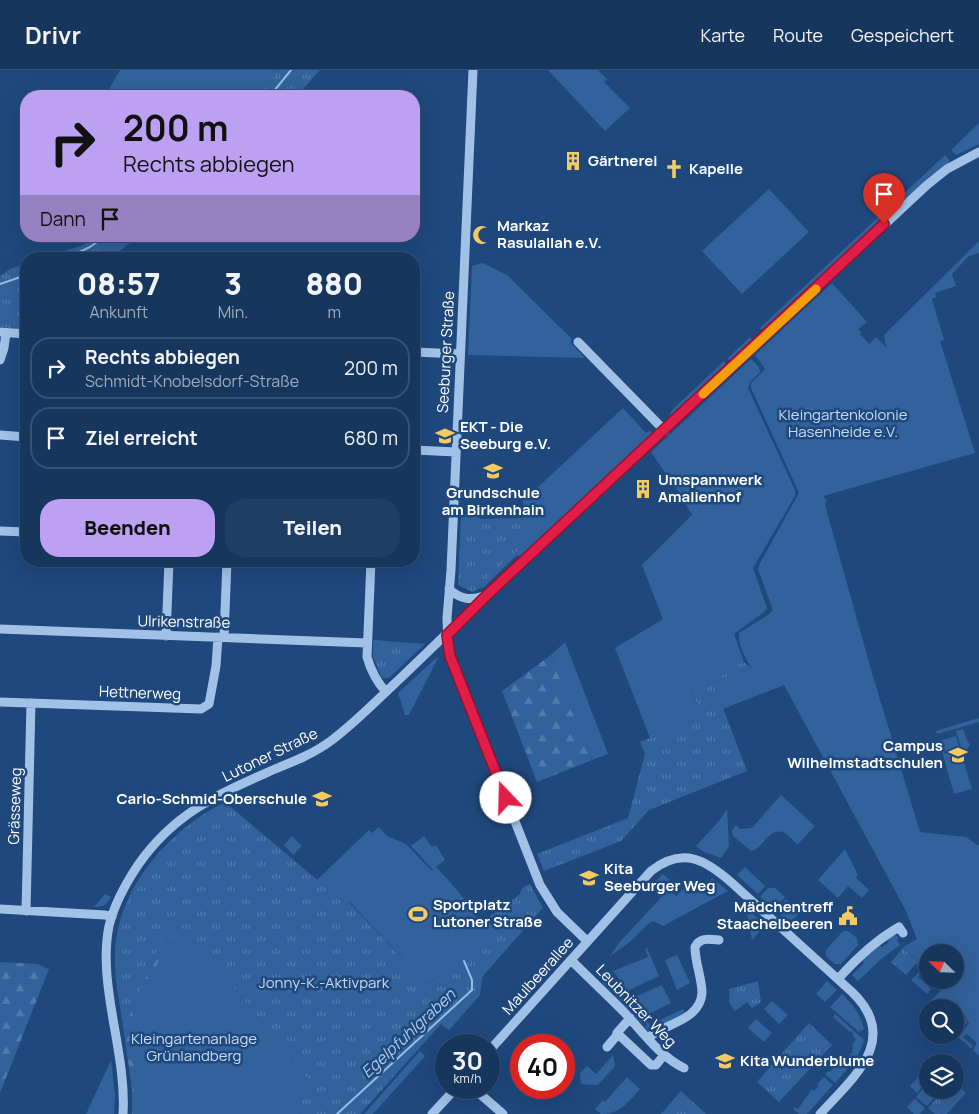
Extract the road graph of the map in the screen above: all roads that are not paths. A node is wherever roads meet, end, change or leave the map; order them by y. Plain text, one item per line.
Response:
1 (473, 70) edge
2 (979, 152) edge
3 (979, 159) edge
4 (961, 162) junction
5 (3, 333) edge
6 (20, 334) edge
7 (578, 342) dead end
8 (420, 352) edge
9 (460, 354) junction
10 (0, 360) edge
11 (664, 430) junction
12 (0, 436) edge
13 (20, 437) edge
14 (420, 450) edge
15 (456, 452) junction
16 (0, 531) edge
17 (20, 532) edge
18 (169, 567) edge
19 (227, 567) edge
20 (371, 567) edge
21 (449, 589) junction
22 (487, 595) junction
23 (0, 629) edge
24 (447, 635) junction
25 (166, 636) junction
26 (221, 637) junction
27 (367, 643) junction
28 (386, 692) junction
29 (0, 702) edge
30 (31, 703) junction
31 (0, 910) edge
32 (26, 910) junction
33 (112, 917) junction
34 (903, 934) dead end
35 (719, 940) dead end
36 (587, 942) junction
37 (571, 960) junction
38 (838, 979) junction
39 (630, 1018) junction
40 (618, 1034) junction
41 (648, 1038) junction
42 (500, 1040) edge
43 (607, 1046) dead end
44 (664, 1055) junction
45 (684, 1068) dead end
46 (446, 1099) edge
47 (486, 1099) edge
48 (123, 1114) edge
49 (432, 1114) edge
50 (503, 1114) edge
51 (820, 1114) edge

1 - 9 street, Seeburger Straße
2 - 4 street, Lutoner Straße
3 - 4 street
4 - 11 street, Lutoner Straße
5 - 6 street
5 - 10 street
7 - 11 street
8 - 9 street
9 - 15 street, Seeburger Straße
11 - 22 street, Lutoner Straße
12 - 13 street
14 - 15 street
15 - 21 street, Seeburger Straße
16 - 17 street
18 - 25 street
19 - 26 street
20 - 27 street
21 - 22 street
21 - 24 street, Seeburger Straße
22 - 24 street, Lutoner Straße
23 - 25 street, Ulrikenstraße
24 - 28 street, Lutoner Straße
24 - 36 street, Seeburger Straße
25 - 26 street, Ulrikenstraße
26 - 27 street, Ulrikenstraße
26 - 30 street, Hettnerweg
27 - 28 street
28 - 33 street, Lutoner Straße
29 - 30 street, Hettnerweg
30 - 32 street, Grässeweg
31 - 32 street
32 - 33 street
33 - 48 street, Lutoner Straße
34 - 38 street
35 - 41 street
36 - 37 street, Maulbeerallee
36 - 38 street, Maulbeerallee
37 - 39 street, Leubnitzer Weg
37 - 42 street, Maulbeerallee
38 - 51 street, Maulbeerallee
39 - 40 street
39 - 41 street, Leubnitzer Weg
40 - 43 street
40 - 44 street
41 - 44 street, Leubnitzer Weg
44 - 45 street, Leubnitzer Weg
46 - 49 street
47 - 50 street

